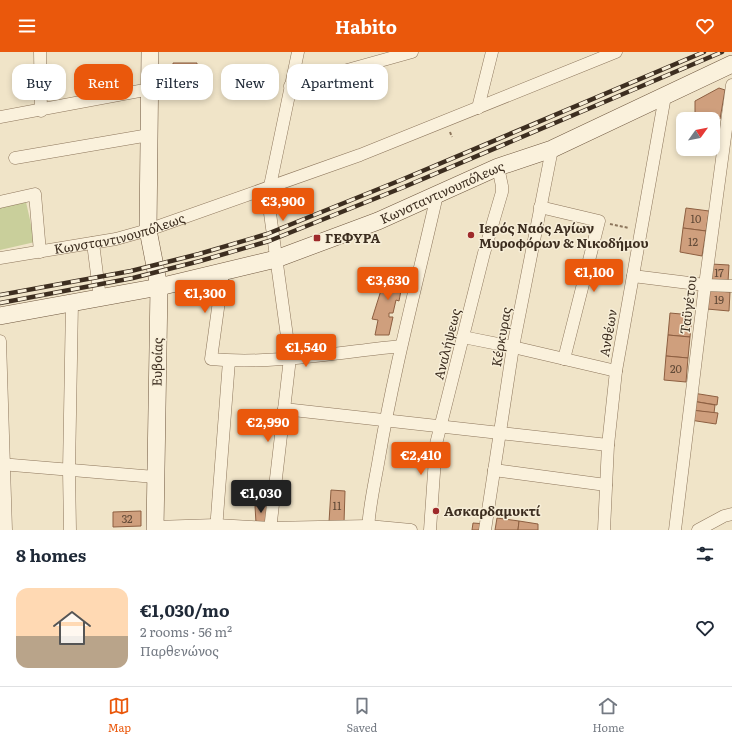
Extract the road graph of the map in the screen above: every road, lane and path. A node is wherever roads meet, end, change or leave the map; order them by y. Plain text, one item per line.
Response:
1 (40, 52) edge
2 (150, 52) edge
3 (298, 52) edge
4 (412, 52) edge
5 (492, 52) edge
6 (616, 52) edge
7 (601, 55) edge
8 (150, 64) edge
9 (295, 64) edge
10 (369, 64) edge
11 (732, 64) edge
12 (732, 85) edge
13 (141, 91) edge
14 (665, 96) junction
15 (150, 100) edge
16 (287, 100) edge
17 (478, 108) junction
18 (41, 111) junction
19 (0, 117) edge
20 (149, 135) junction
21 (552, 149) junction
22 (15, 158) dead end
23 (498, 167) junction
24 (270, 186) junction
25 (437, 195) junction
26 (0, 202) edge
27 (540, 207) junction
28 (600, 221) junction
29 (148, 230) junction
30 (641, 231) junction
31 (93, 243) junction
32 (40, 252) junction
33 (0, 258) edge
34 (276, 259) junction
35 (223, 272) junction
36 (633, 276) junction
37 (705, 285) junction
38 (159, 286) junction
39 (732, 286) edge
40 (100, 298) junction
41 (72, 303) junction
42 (0, 316) edge
43 (463, 337) junction
44 (0, 341) edge
45 (401, 346) junction
46 (513, 347) junction
47 (290, 358) junction
48 (564, 359) junction
49 (229, 361) junction
50 (616, 371) junction
51 (284, 409) junction
52 (386, 420) junction
53 (440, 427) junction
54 (499, 433) junction
55 (608, 445) junction
56 (2, 464) edge
57 (69, 470) junction
58 (494, 470) junction
59 (155, 477) junction
60 (606, 485) junction
61 (732, 514) edge
62 (216, 528) edge
63 (368, 528) edge
64 (155, 529) edge
65 (270, 529) edge
66 (6, 530) edge
67 (70, 530) edge
68 (411, 530) edge
69 (430, 530) edge
70 (485, 530) edge
71 (604, 530) edge
72 (675, 530) edge
73 (698, 530) edge

1 - 18 street
2 - 8 street, Ευβοίας
3 - 9 street
4 - 10 street
5 - 17 street
6 - 7 street, Κωνσταντινουπόλεως
7 - 17 street, Κωνσταντινουπόλεως
11 - 14 street, Κωνσταντινουπόλεως
12 - 37 street, Ταϋγέτου
13 - 18 street
14 - 21 street, Κωνσταντινουπόλεως
14 - 30 street, Ανθέων
15 - 20 street, Ευβοίας
16 - 24 street
17 - 24 street, Κωνσταντινουπόλεως
18 - 19 street
20 - 22 street
20 - 29 street, Ευβοίας
21 - 23 street, Κωνσταντινουπόλεως
21 - 27 street, Κέρκυρας
23 - 25 street, Κωνσταντινουπόλεως
23 - 43 street, Αναλήψεως
24 - 29 street, Κωνσταντινουπόλεως
24 - 34 street
25 - 34 street, Κωνσταντινουπόλεως
25 - 45 street
26 - 32 street
27 - 28 street
27 - 46 street, Κέρκυρας
28 - 30 path
28 - 48 street
29 - 31 street, Κωνσταντινουπόλεως
29 - 38 street, Ευβοίας
30 - 36 street, Ανθέων
31 - 32 street, Κωνσταντινουπόλεως
31 - 40 street
32 - 33 street, Κωνσταντινουπόλεως
34 - 35 street, Κωνσταντινουπόλεως
34 - 47 street
35 - 38 street, Κωνσταντινουπόλεως
35 - 49 street
36 - 37 street
36 - 50 street, Ανθέων
37 - 39 street
37 - 72 street, Ταϋγέτου
38 - 40 street, Κωνσταντινουπόλεως
38 - 59 street, Ευβοίας
40 - 41 street, Κωνσταντινουπόλεως
41 - 42 street, Κωνσταντινουπόλεως
41 - 57 street
43 - 46 street
43 - 53 street, Αναλήψεως
44 - 56 street
45 - 47 street
45 - 52 street
46 - 48 street
46 - 54 street, Κέρκυρας
47 - 49 street
47 - 51 street
48 - 50 street
49 - 62 street
50 - 55 street, Ανθέων
51 - 52 street
51 - 65 street
52 - 53 street
52 - 63 street
53 - 54 street
53 - 69 street, Αναλήψεως
54 - 55 street
54 - 58 street, Κέρκυρας
55 - 60 street, Ανθέων
56 - 57 street
56 - 66 street
57 - 59 street
57 - 67 street
58 - 60 street
58 - 70 street, Κέρκυρας
59 - 64 street, Ευβοίας
60 - 71 street, Ανθέων
61 - 73 street
62 - 64 street
62 - 65 street
63 - 65 street
63 - 68 street

